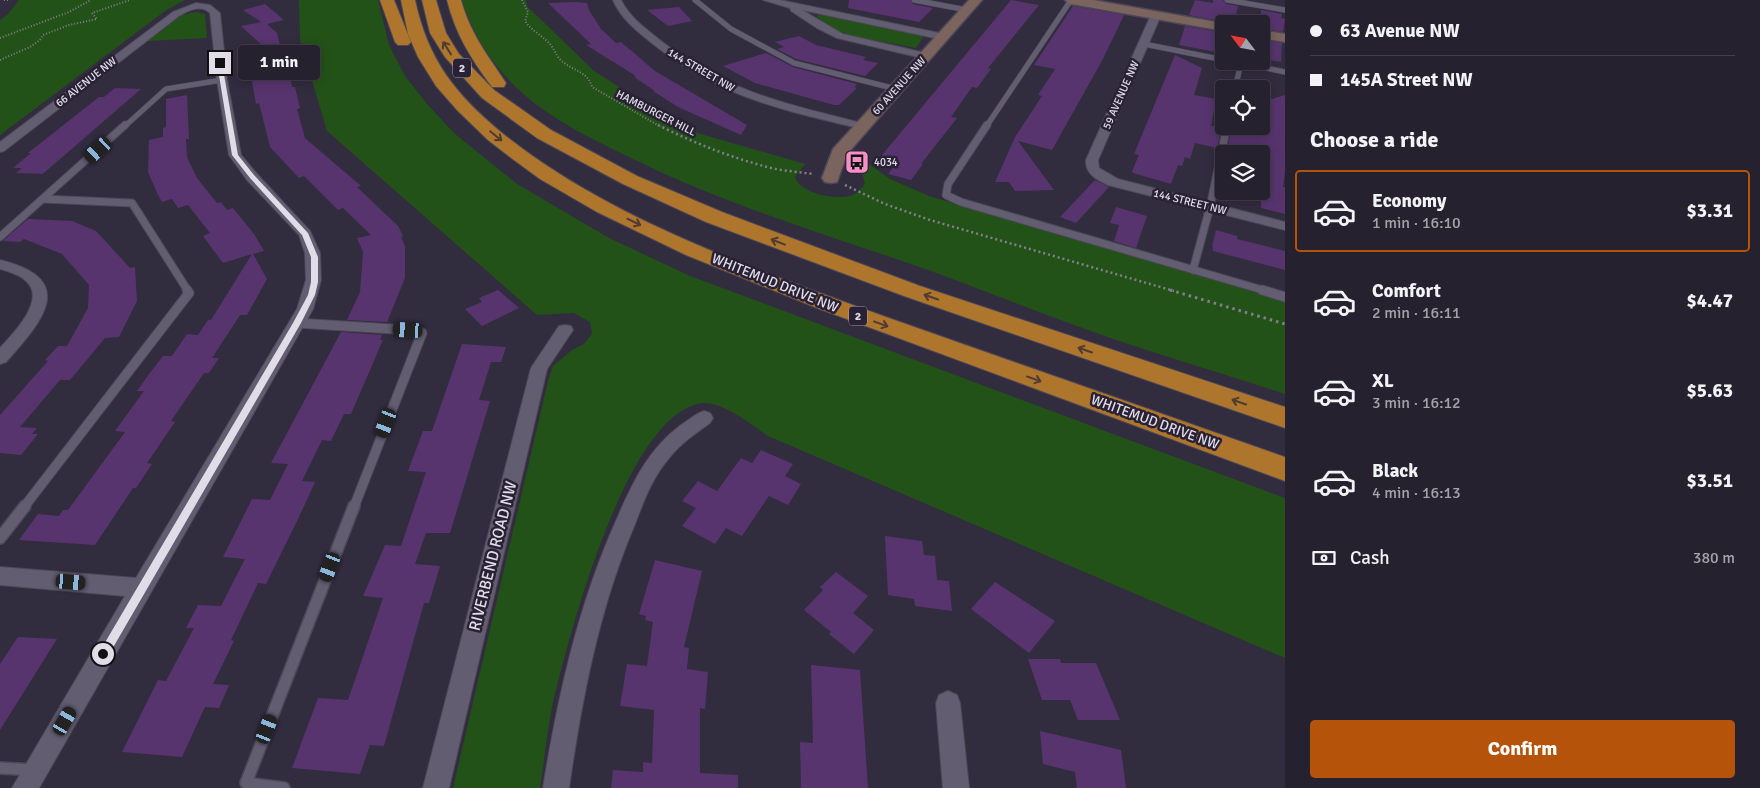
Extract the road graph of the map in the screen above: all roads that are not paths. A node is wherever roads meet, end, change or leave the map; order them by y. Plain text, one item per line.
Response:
1 (388, 0) edge
2 (408, 0) edge
3 (429, 0) edge
4 (454, 0) edge
5 (617, 0) edge
6 (695, 0) edge
7 (767, 0) edge
8 (914, 0) edge
9 (1071, 0) edge
10 (1227, 0) edge
11 (786, 4) junction
12 (972, 5) edge
13 (1285, 10) edge
14 (1156, 15) junction
15 (1215, 26) edge
16 (944, 36) junction
17 (1270, 36) edge
18 (1285, 38) edge
19 (1144, 44) junction
20 (926, 56) junction
21 (1215, 58) edge
22 (1270, 69) edge
23 (1285, 72) edge
24 (222, 80) junction
25 (896, 89) junction
26 (461, 103) junction
27 (520, 118) junction
28 (862, 126) junction
29 (1225, 135) edge
30 (0, 148) edge
31 (1097, 174) joint
32 (832, 178) road end
33 (44, 199) junction
34 (1210, 207) junction
35 (1285, 226) edge
36 (0, 237) edge
37 (0, 264) edge
38 (1193, 270) junction
39 (1285, 297) edge
40 (297, 323) junction
41 (565, 330) dead end
42 (0, 358) edge
43 (704, 418) dead end
44 (1285, 418) edge
45 (1285, 469) edge
46 (0, 538) edge
47 (0, 576) edge
48 (142, 588) junction
49 (948, 702) dead end
50 (0, 768) edge
51 (31, 779) edge
52 (284, 788) edge
53 (436, 788) edge
54 (556, 788) edge
55 (956, 788) edge

1 - 26 highway
2 - 26 highway, WHITEMUD DRIVE NW / 2
27 -> 3 highway, 2
4 - 27 highway
5 - 28 street, 144 STREET NW
6 - 25 lane
7 - 11 street
8 - 12 lane
9 - 14 street
9 - 38 lane
10 - 13 lane
11 - 16 street
11 - 20 street
12 - 16 street, 60 AVENUE NW
14 - 15 street
14 - 19 street, 59 AVENUE NW
16 - 20 street, 60 AVENUE NW
17 - 18 street
19 - 21 lane
19 - 31 street, 59 AVENUE NW
20 - 25 street, 60 AVENUE NW
22 - 23 lane
24 - 30 street, 66 AVENUE NW
24 - 33 lane
24 - 40 street
25 - 28 street, 60 AVENUE NW
26 -> 45 highway, WHITEMUD DRIVE NW / 2
44 -> 27 highway, 2
28 - 32 street, 60 AVENUE NW
29 - 34 lane
31 - 34 street, 144 STREET NW
33 - 36 lane
33 - 46 lane
34 - 35 street, 144 STREET NW
34 - 38 lane
37 - 42 street
38 - 39 lane
40 - 48 street
40 - 52 lane
41 - 53 street, RIVERBEND ROAD NW
43 - 54 street
47 - 48 street
48 - 51 street
49 - 55 street
50 - 51 lane

